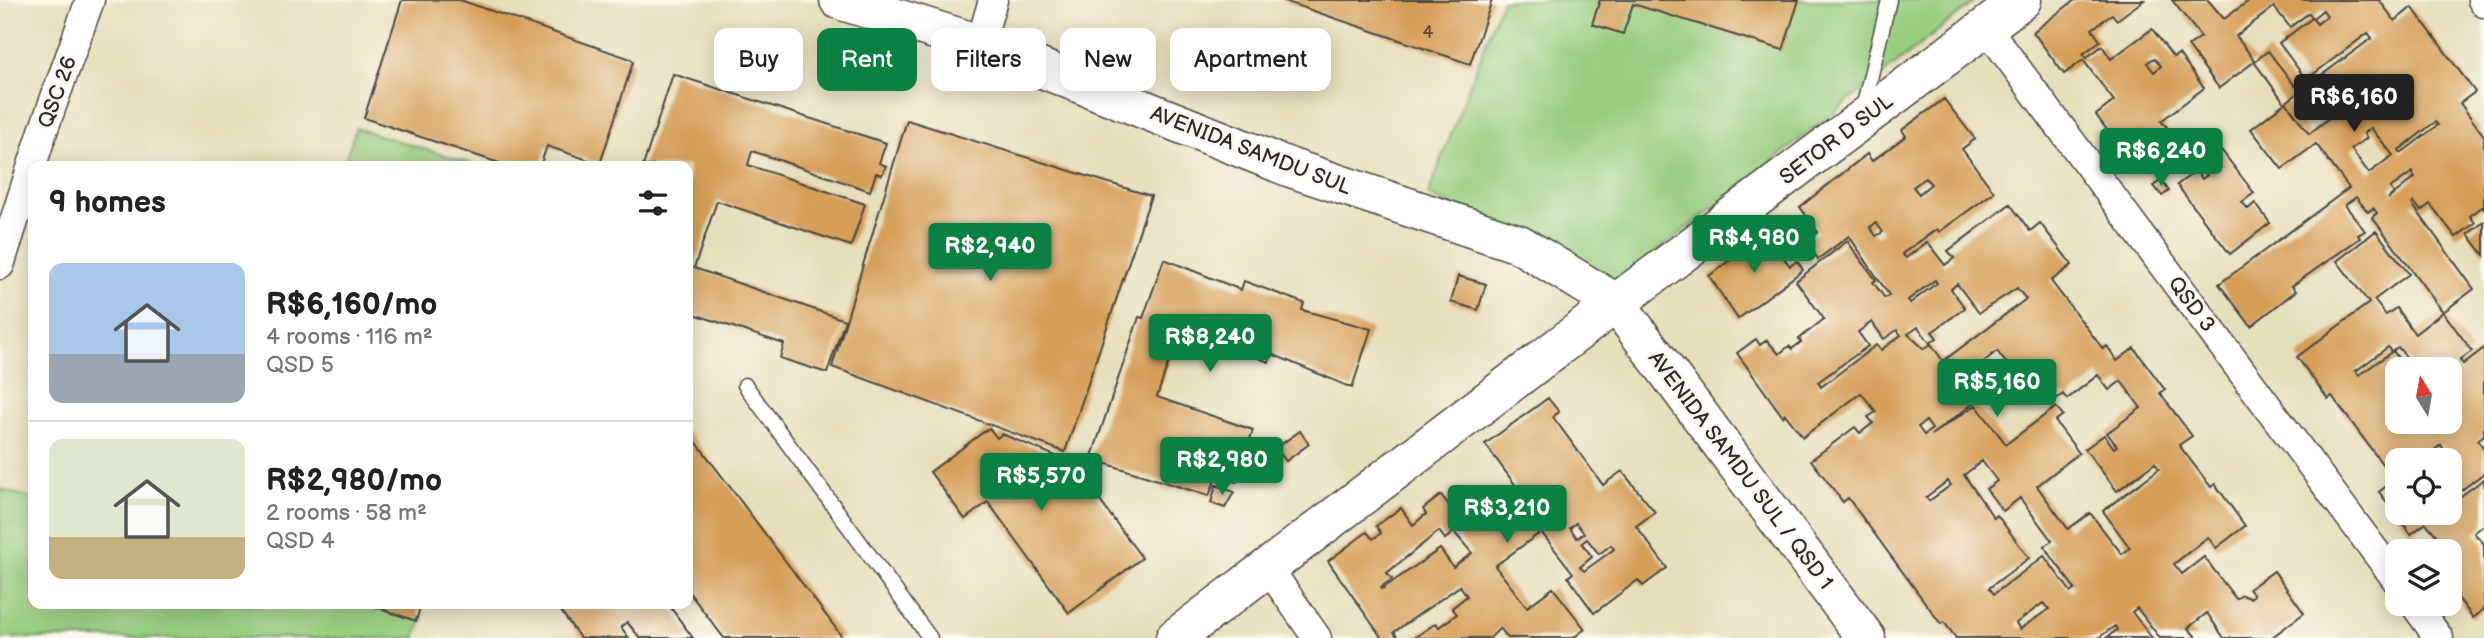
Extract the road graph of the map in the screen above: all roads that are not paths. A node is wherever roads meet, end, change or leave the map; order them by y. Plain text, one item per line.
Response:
1 (90, 0) edge
2 (839, 0) edge
3 (993, 0) edge
4 (1889, 0) edge
5 (2022, 0) edge
6 (871, 7) edge
7 (1986, 27) junction
8 (933, 28) edge
9 (985, 28) edge
10 (1046, 70) edge
11 (1860, 121) junction
12 (33, 161) edge
13 (28, 178) edge
14 (0, 265) edge
15 (1616, 303) junction
16 (745, 385) dead end
17 (2385, 564) edge
18 (1269, 569) junction
19 (2423, 616) edge
20 (930, 638) edge
21 (1175, 638) edge
22 (1317, 638) edge
23 (1866, 638) edge
24 (2439, 638) edge

1 - 12 street, QSC 26
2 - 6 main road, AVENIDA SAMDU SUL
3 - 9 street
4 - 11 lane
5 - 7 main road, SETOR D SUL
6 - 8 main road, AVENIDA SAMDU SUL
7 - 11 main road, SETOR D SUL
7 - 17 street, QSD 3
10 - 15 main road, AVENIDA SAMDU SUL
11 - 15 main road, SETOR D SUL
13 - 14 street, QSC 26
15 - 18 main road, SETOR D SUL
15 - 23 main road, AVENIDA SAMDU SUL / QSD 1
16 - 20 lane
18 - 21 main road, SETOR D SUL
18 - 22 street
19 - 24 street

